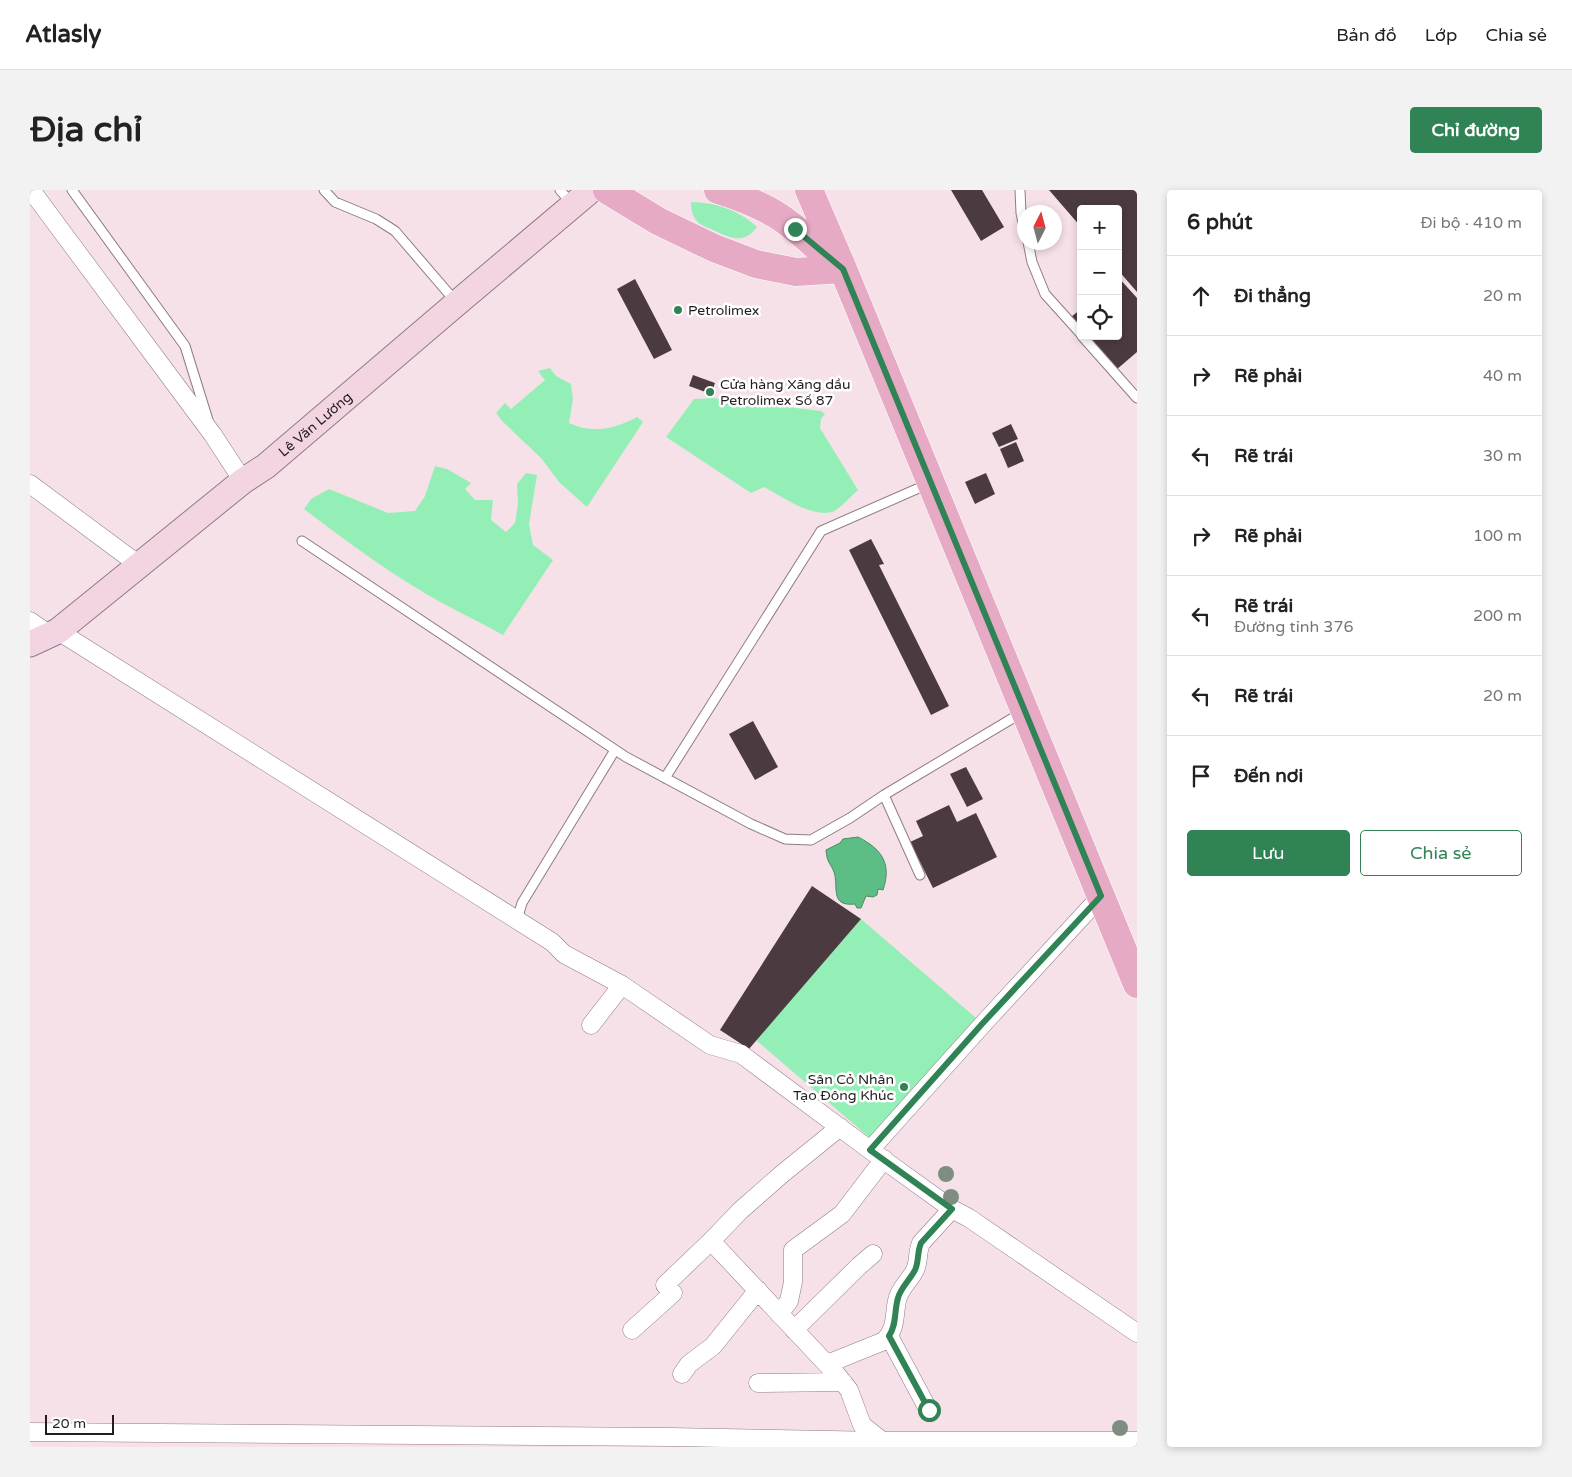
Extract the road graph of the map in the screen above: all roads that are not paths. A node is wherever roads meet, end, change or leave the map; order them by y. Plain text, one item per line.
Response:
1 (31, 190) edge
2 (72, 190) edge
3 (324, 190) edge
4 (607, 190) edge
5 (718, 190) edge
6 (809, 190) edge
7 (1020, 190) edge
8 (575, 195) edge
9 (1021, 205) edge
10 (1030, 250) edge
11 (843, 269) junction
12 (457, 302) junction
13 (1077, 329) edge
14 (1086, 340) edge
15 (1137, 398) edge
16 (213, 435) junction
17 (243, 481) junction
18 (931, 483) junction
19 (32, 491) edge
20 (302, 541) dead end
21 (139, 565) junction
22 (30, 622) edge
23 (46, 637) edge
24 (1025, 711) junction
25 (616, 750) junction
26 (665, 778) junction
27 (884, 795) junction
28 (920, 875) dead end
29 (1101, 896) junction
30 (517, 920) junction
31 (1135, 977) edge
32 (622, 985) junction
33 (590, 1025) dead end
34 (840, 1128) junction
35 (877, 1155) junction
36 (952, 1209) junction
37 (711, 1242) junction
38 (873, 1254) dead end
39 (758, 1290) junction
40 (779, 1314) junction
41 (632, 1330) dead end
42 (794, 1330) junction
43 (1137, 1333) edge
44 (889, 1336) junction
45 (827, 1364) junction
46 (682, 1374) dead end
47 (843, 1382) junction
48 (758, 1383) dead end
49 (929, 1410) dead end
50 (30, 1432) edge
51 (882, 1441) junction
52 (1137, 1441) edge

1 - 16 street
2 - 16 lane
3 - 12 lane
4 - 11 main road
5 - 11 main road
6 - 11 main road
7 - 9 lane
8 - 12 main road, Lê Văn Lương
10 - 13 lane
11 - 18 main road
12 - 17 main road, Lê Văn Lương
14 - 15 lane
16 - 17 street
17 - 21 main road, Lê Văn Lương
18 - 24 main road
18 - 26 lane
19 - 21 street
20 - 25 lane
21 - 23 main road, Lê Văn Lương
22 - 23 street
23 - 30 street
24 - 27 lane
24 - 29 main road
25 - 26 lane
25 - 30 lane
26 - 27 lane
27 - 28 lane
29 - 31 main road
29 - 35 street
30 - 32 street
32 - 33 street
32 - 34 street
34 - 35 street
34 - 37 street
35 - 36 street
35 - 40 street
36 - 43 street
36 - 44 street
37 - 39 street
37 - 41 street
38 - 42 street
39 - 40 street
39 - 46 street
40 - 42 street
42 - 45 street
44 - 45 street
44 - 49 street
45 - 47 street
47 - 48 street
47 - 51 street
50 - 51 street
51 - 52 street

